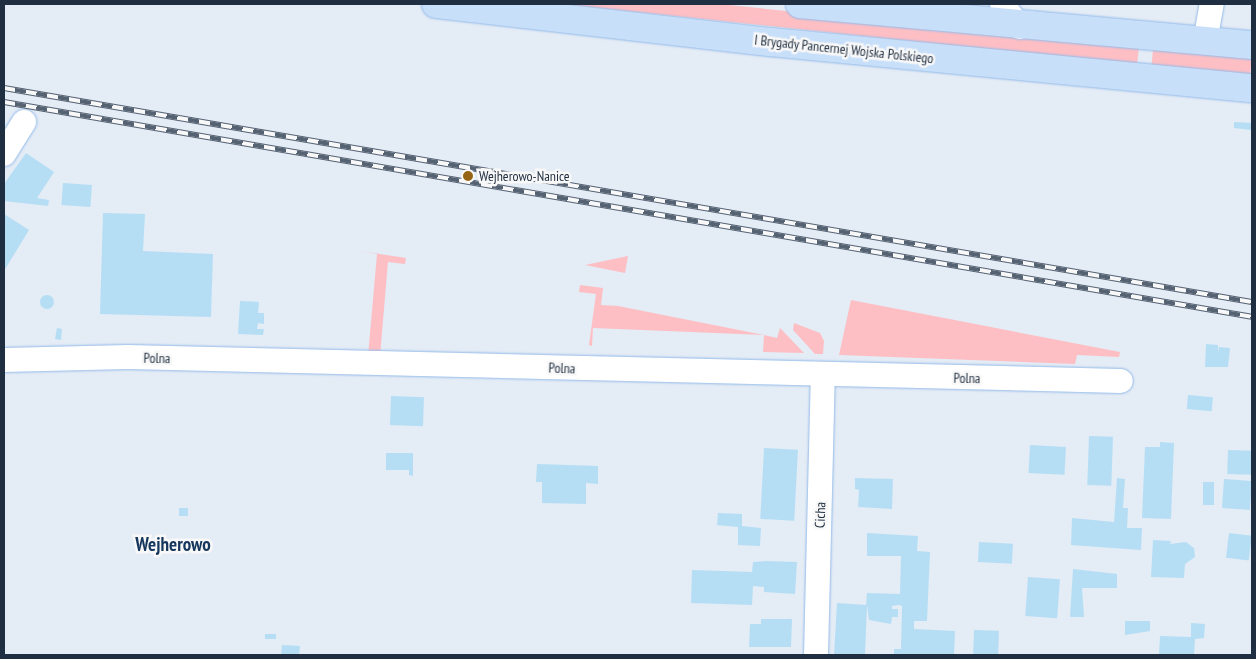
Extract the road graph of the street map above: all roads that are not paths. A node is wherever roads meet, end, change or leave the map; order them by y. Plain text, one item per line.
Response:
1 (436, 4) edge
2 (800, 4) edge
3 (1002, 4) edge
4 (1212, 4) edge
5 (1020, 26) junction
6 (1205, 42) junction
7 (1252, 46) edge
8 (1252, 88) edge
9 (24, 122) dead end
10 (4, 154) edge
11 (4, 360) edge
12 (823, 375) junction
13 (1121, 381) dead end
14 (816, 655) edge

1 - 8 main road, I Brygady Pancernej Wojska Polskiego
2 - 5 main road
3 - 5 street
4 - 6 street
5 - 6 main road
6 - 7 main road
9 - 10 street
11 - 12 street, Polna
12 - 13 street, Polna
12 - 14 street, Cicha

